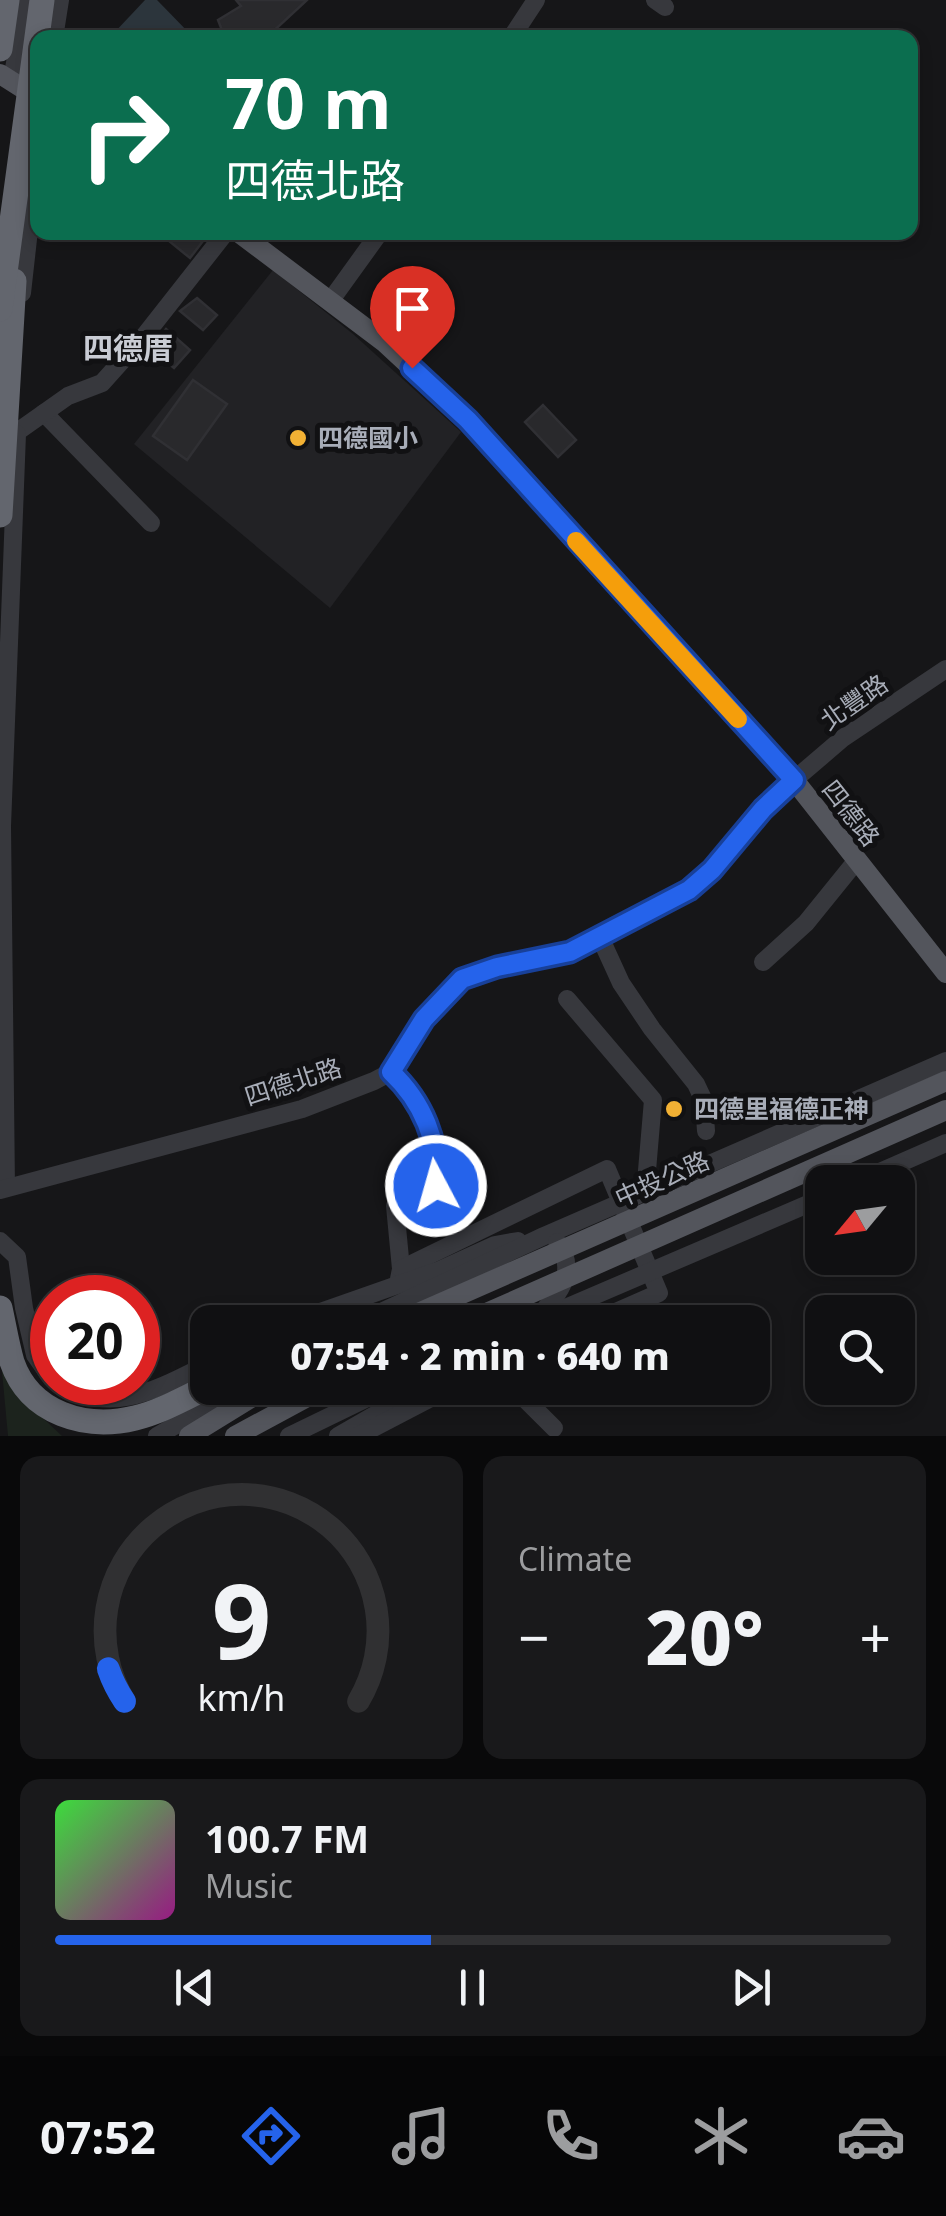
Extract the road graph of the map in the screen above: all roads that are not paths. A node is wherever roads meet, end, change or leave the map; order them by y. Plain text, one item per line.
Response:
1 (7, 0) edge
2 (26, 0) edge
3 (42, 0) edge
4 (60, 0) edge
5 (536, 0) edge
6 (40, 30) edge
7 (55, 30) edge
8 (516, 30) edge
9 (0, 49) edge
10 (6, 77) edge
11 (30, 93) edge
12 (30, 148) edge
13 (220, 240) edge
14 (249, 240) edge
15 (374, 240) edge
16 (330, 300) junction
17 (0, 309) edge
18 (44, 413) junction
19 (17, 432) junction
20 (0, 516) edge
21 (151, 524) dead end
22 (946, 670) edge
23 (794, 780) junction
24 (857, 860) junction
25 (600, 937) junction
26 (763, 962) dead end
27 (946, 973) edge
28 (2, 974) edge
29 (567, 998) dead end
30 (946, 1061) edge
31 (391, 1072) junction
32 (946, 1080) edge
33 (946, 1110) edge
34 (706, 1131) dead end
35 (946, 1142) edge
36 (895, 1165) edge
37 (3, 1189) edge
38 (645, 1194) junction
39 (620, 1204) junction
40 (805, 1205) edge
41 (544, 1236) junction
42 (0, 1241) edge
43 (651, 1272) junction
44 (400, 1277) junction
45 (333, 1305) edge
46 (396, 1305) edge
47 (436, 1305) edge
48 (504, 1305) edge
49 (549, 1305) edge
50 (572, 1305) edge
51 (633, 1305) edge
52 (3, 1321) edge
53 (30, 1334) edge
54 (190, 1372) edge
55 (160, 1386) edge
56 (190, 1395) edge
57 (211, 1405) edge
58 (239, 1405) edge
59 (292, 1405) edge
60 (353, 1405) edge
61 (392, 1405) edge
62 (417, 1405) edge
63 (531, 1405) edge
64 (554, 1428) dead end
65 (158, 1436) edge
66 (189, 1436) edge
67 (235, 1436) edge
68 (289, 1436) edge
69 (338, 1436) edge
70 (358, 1436) edge

1 - 9 highway
2 - 10 street
3 - 6 highway, bridge
4 - 7 street
5 - 8 street
10 - 11 main road
12 - 17 highway, bridge
12 - 19 street
12 - 20 highway, bridge
13 - 18 street
14 - 16 main road, 四德路
15 - 16 street
16 - 23 main road, 四德路
18 - 19 street
18 - 21 street
19 - 28 street
22 - 23 street, 北豐路
23 - 24 main road, 四德路
23 - 25 street
24 - 26 street
24 - 27 main road, 四德路
25 - 31 street
25 - 34 street
28 - 37 street
29 - 38 street
30 - 38 street
31 - 37 street, 四德北路
31 - 44 street
32 - 47 main road, 中投公路, bridge
33 - 48 main road, 中投公路, bridge
35 - 36 street
38 - 39 street
39 - 41 street
39 - 43 street
39 - 44 street
40 - 43 street
41 - 44 street
41 - 46 street
41 - 49 street
42 - 53 street
43 - 50 street
43 - 51 street
44 - 45 street
52 - 56 highway
54 - 55 street
57 - 65 street
58 - 66 main road
59 - 67 main road
60 - 68 street
61 - 69 street
62 - 70 street
63 - 64 street

